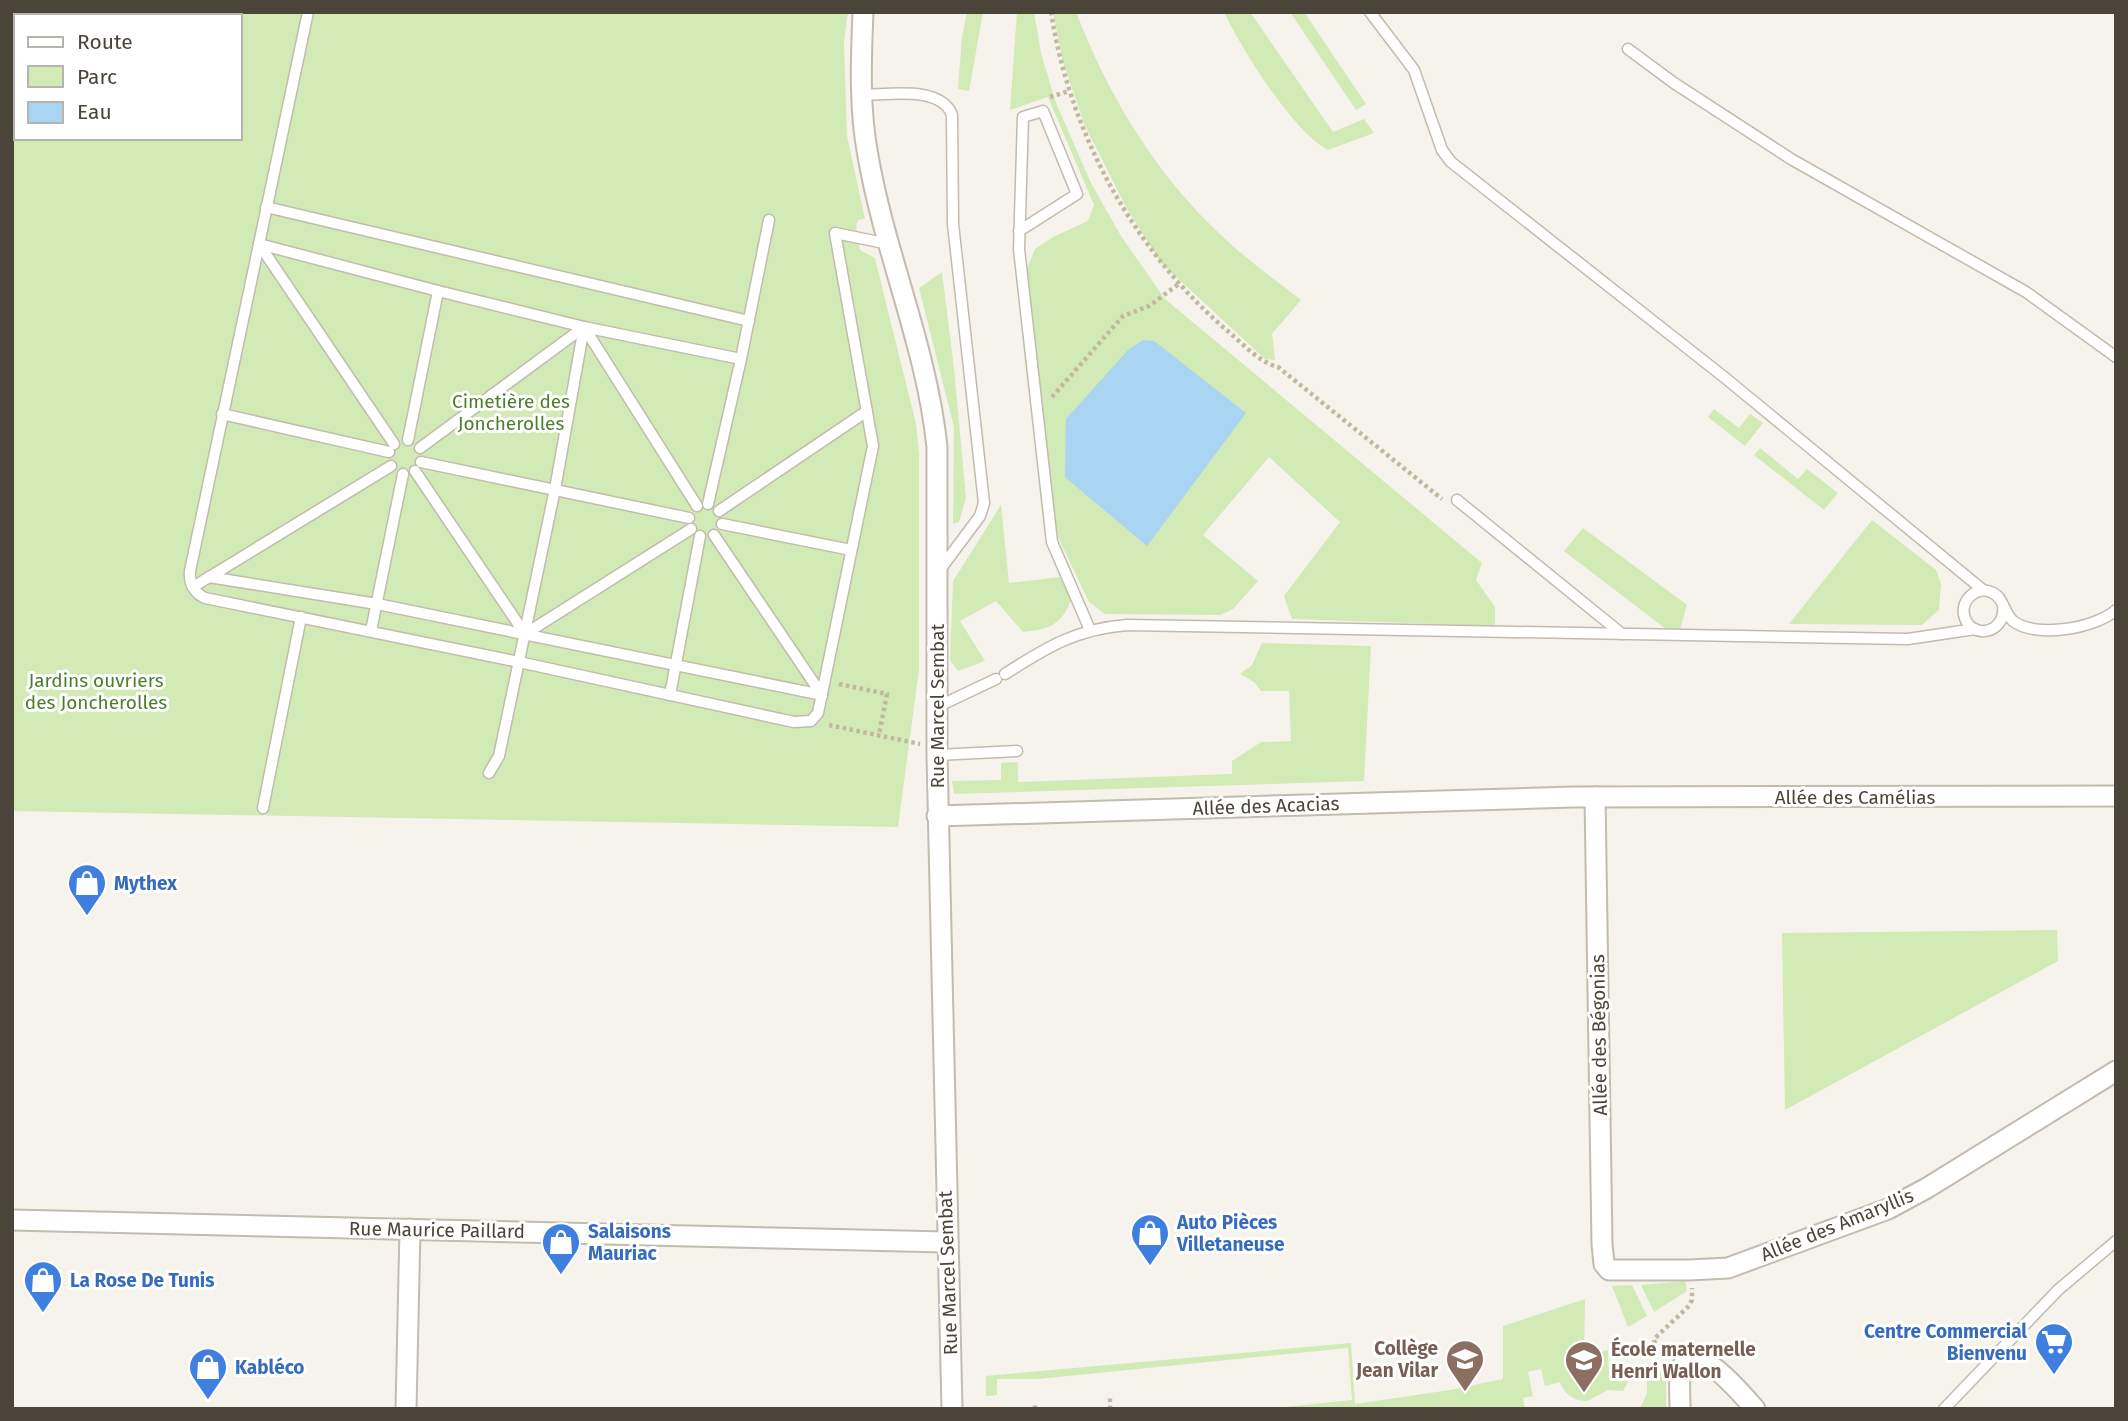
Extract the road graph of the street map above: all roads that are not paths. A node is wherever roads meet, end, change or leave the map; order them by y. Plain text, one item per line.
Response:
1 (308, 12) edge
2 (863, 12) edge
3 (1370, 12) edge
4 (1628, 49) dead end
5 (862, 95) junction
6 (266, 207) junction
7 (769, 220) dead end
8 (1019, 231) junction
9 (259, 243) junction
10 (889, 244) junction
11 (438, 291) junction
12 (749, 321) junction
13 (584, 327) junction
14 (2116, 357) edge
15 (741, 359) junction
16 (867, 411) junction
17 (222, 414) junction
18 (408, 440) junction
19 (392, 448) junction
20 (420, 448) junction
21 (421, 462) junction
22 (391, 466) junction
23 (415, 471) junction
24 (403, 474) junction
25 (555, 489) junction
26 (1457, 500) road end
27 (708, 504) junction
28 (697, 506) junction
29 (719, 511) junction
30 (690, 523) junction
31 (722, 524) junction
32 (714, 535) junction
33 (700, 536) junction
34 (851, 550) junction
35 (937, 574) junction
36 (209, 577) junction
37 (193, 587) junction
38 (1983, 590) junction
39 (377, 604) junction
40 (2003, 605) junction
41 (2116, 610) edge
42 (301, 617) junction
43 (1090, 629) junction
44 (1975, 629) junction
45 (371, 631) junction
46 (525, 634) junction
47 (1622, 634) junction
48 (519, 662) junction
49 (677, 664) junction
50 (670, 695) junction
51 (822, 695) junction
52 (936, 707) junction
53 (1017, 751) dead end
54 (937, 752) junction
55 (489, 773) dead end
56 (2116, 796) edge
57 (1595, 797) junction
58 (262, 808) dead end
59 (937, 816) junction
60 (2116, 1071) edge
61 (12, 1220) edge
62 (410, 1229) junction
63 (2116, 1241) edge
64 (947, 1242) junction
65 (1609, 1270) joint
66 (406, 1409) edge
67 (952, 1409) edge
68 (1680, 1409) edge
69 (1755, 1409) edge
70 (1944, 1409) edge

1 - 6 lane
2 - 5 street, Rue Marcel Sembat
3 - 38 lane
4 - 14 lane
5 - 10 street, Rue Marcel Sembat
5 - 35 lane
6 - 9 lane
6 - 12 lane
7 - 12 lane
8 - 8 lane
8 - 43 lane
9 - 11 lane
9 - 17 lane
9 - 19 lane
10 - 16 lane
10 - 35 street, Rue Marcel Sembat
11 - 13 lane
11 - 18 lane
12 - 15 lane
13 - 15 lane
13 - 20 lane
13 - 25 lane
13 - 28 lane
15 - 27 lane
16 - 29 lane
16 - 34 lane
17 - 19 lane
17 - 37 lane
18 - 19 lane
18 - 20 lane
19 - 22 lane
20 - 21 lane
21 - 23 lane
21 - 25 lane
22 - 24 lane
22 - 36 lane
23 - 24 lane
23 - 46 lane
24 - 39 lane
25 - 30 lane
25 - 46 lane
26 - 47 lane
27 - 28 lane
27 - 29 lane
28 - 30 lane
29 - 31 lane
30 - 33 lane
30 - 46 lane
31 - 32 lane
31 - 34 lane
32 - 33 lane
32 - 51 lane
33 - 49 lane
34 - 51 lane
35 - 52 street, Rue Marcel Sembat
36 - 37 lane
36 - 39 lane
37 - 42 lane
38 - 40 lane
38 - 44 lane
39 - 45 lane
39 - 46 lane
40 - 41 lane
40 - 44 lane
42 - 45 lane
42 - 58 lane
43 - 47 lane
43 - 52 lane
44 - 47 lane
45 - 48 lane
46 - 48 lane
46 - 49 lane
48 - 50 lane
48 - 55 lane
49 - 50 lane
49 - 51 lane
50 - 51 lane
52 - 54 street, Rue Marcel Sembat
53 - 54 lane
54 - 59 street, Rue Marcel Sembat
56 - 57 street, Allée des Camélias
57 - 59 street, Allée des Acacias
57 - 65 street, Allée des Bégonias
59 - 64 street, Rue Marcel Sembat
60 - 65 street, Allée des Amaryllis
61 - 62 street, Rue Maurice Paillard
62 - 64 street, Rue Maurice Paillard
62 - 66 street
63 - 70 lane
64 - 67 street, Rue Marcel Sembat
68 - 69 street

